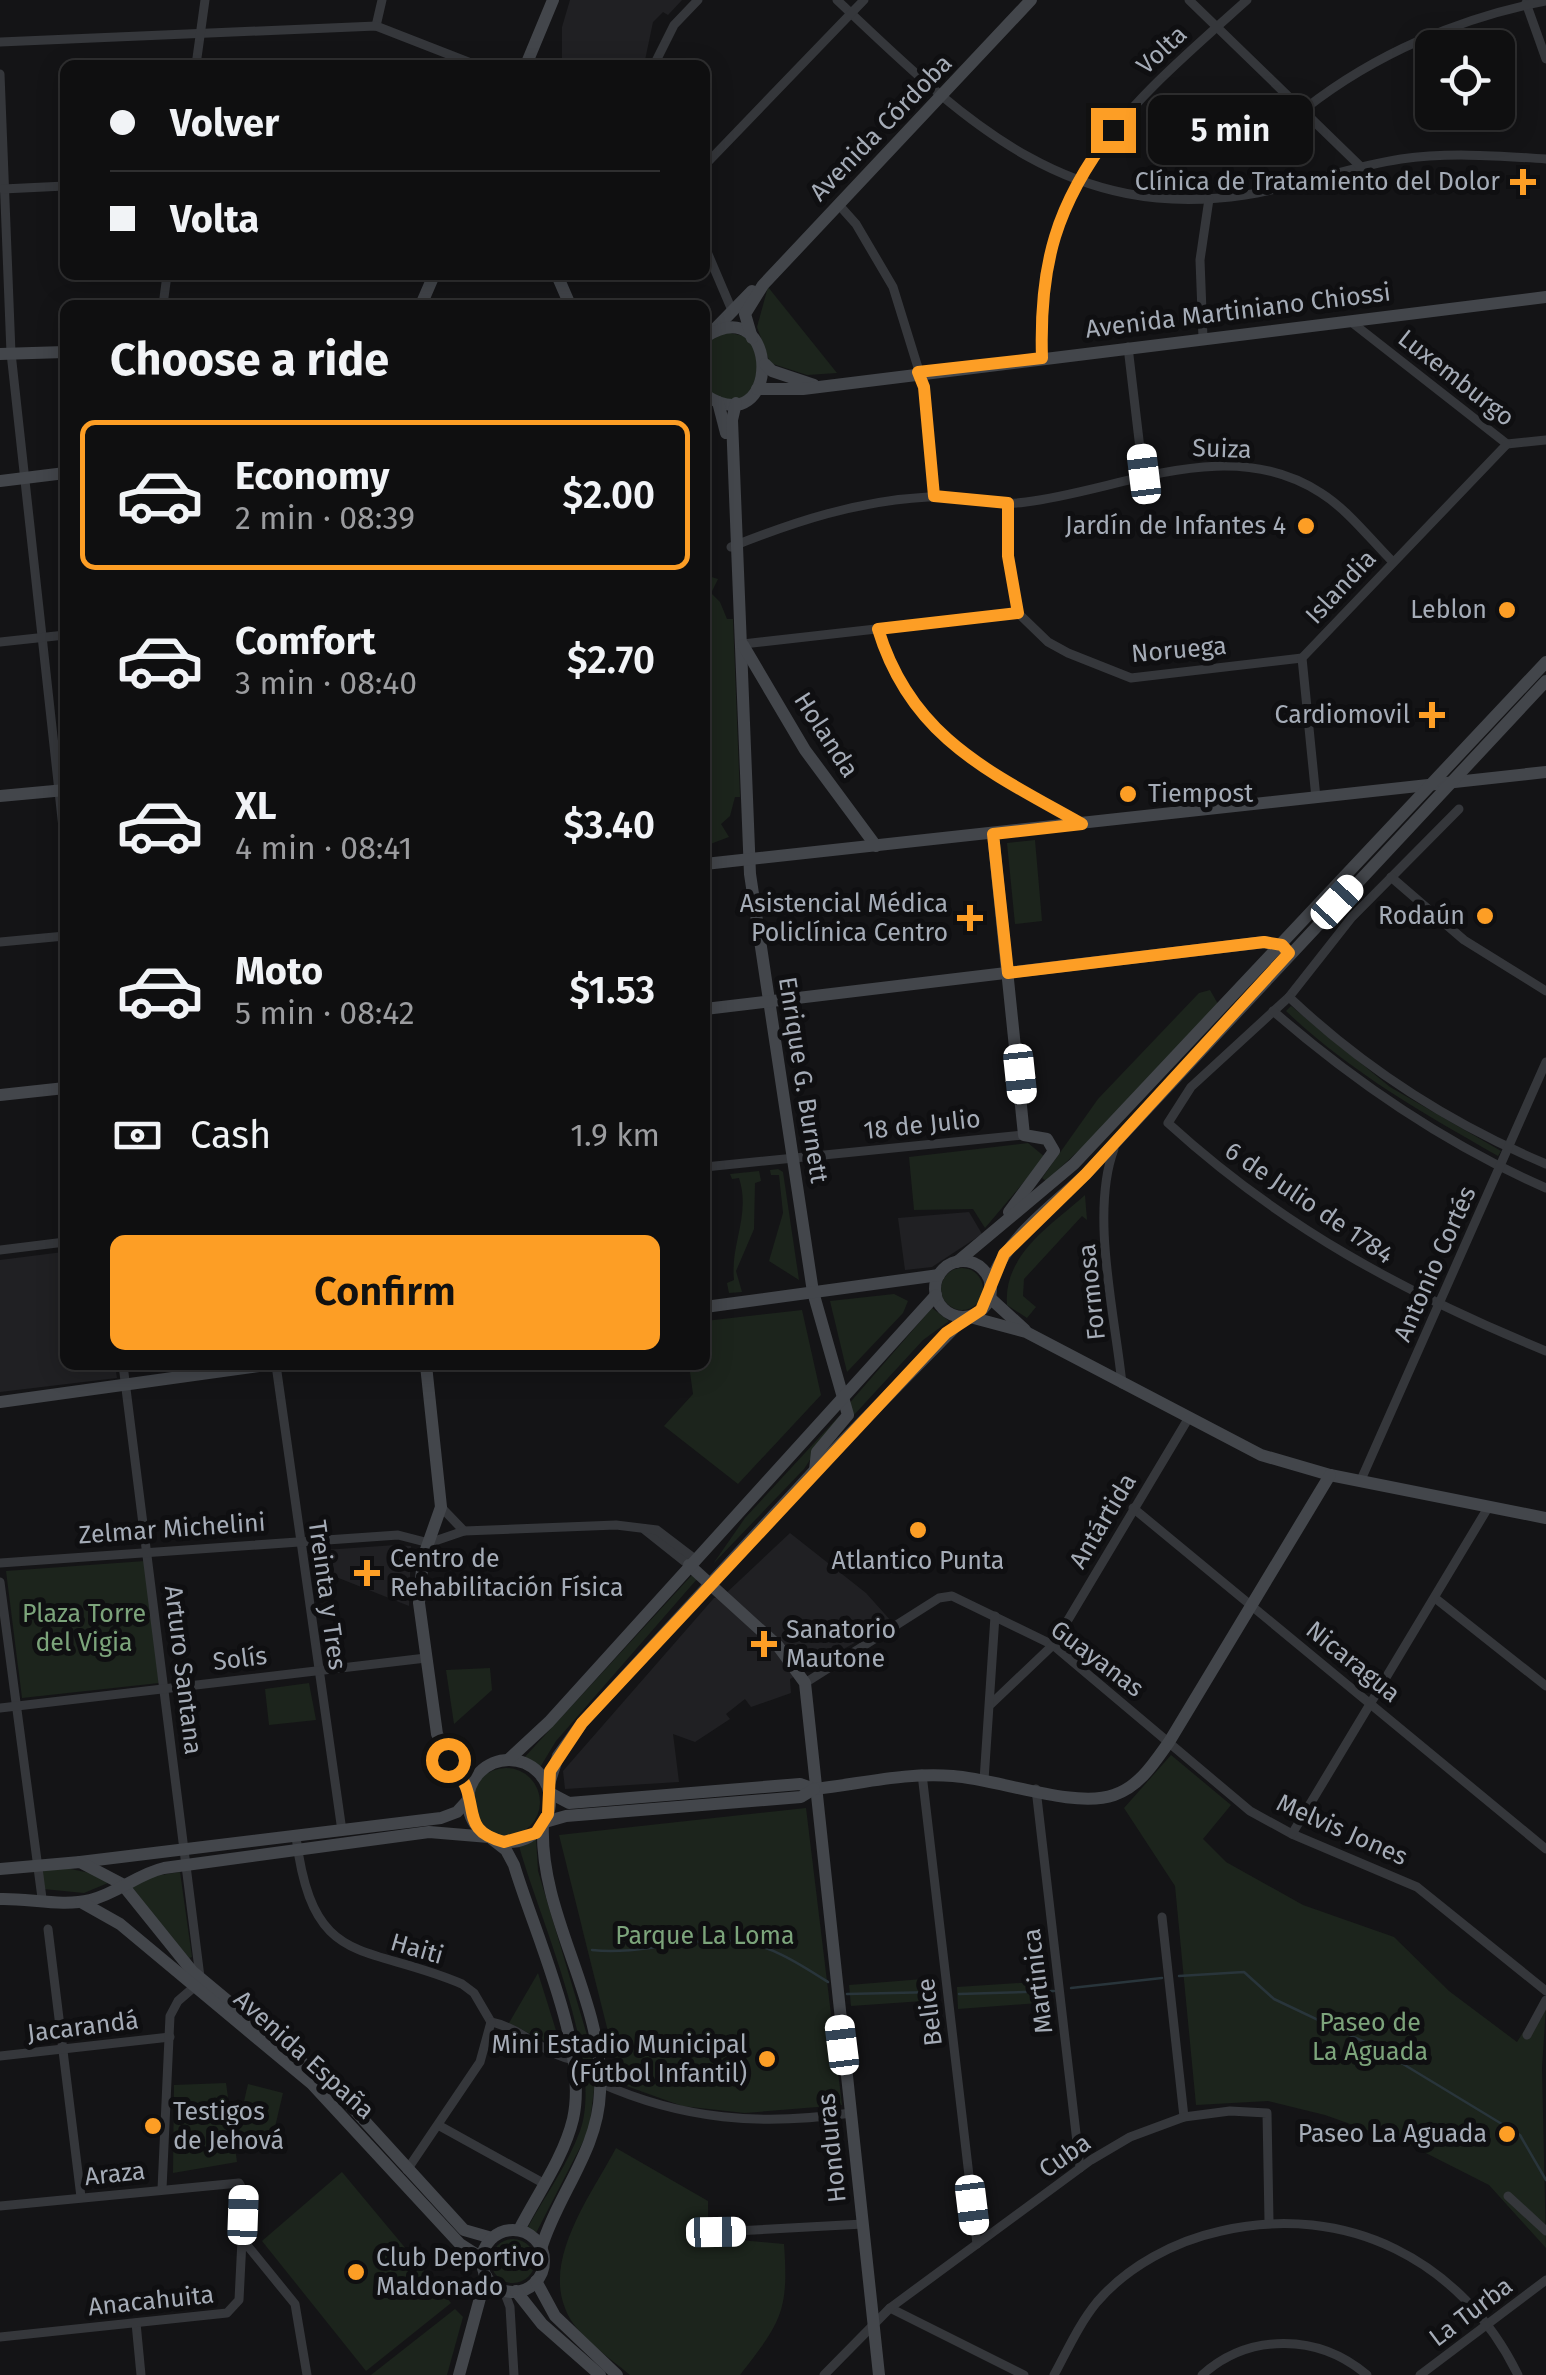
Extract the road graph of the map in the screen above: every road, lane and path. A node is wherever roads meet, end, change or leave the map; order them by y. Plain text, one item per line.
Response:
1 (205, 0) edge
2 (382, 0) edge
3 (553, 0) edge
4 (698, 0) edge
5 (837, 0) edge
6 (864, 0) edge
7 (1031, 0) edge
8 (1189, 0) edge
9 (1247, 0) edge
10 (1546, 1) edge
11 (1526, 2) edge
12 (851, 13) junction
13 (376, 26) junction
14 (1217, 27) junction
15 (201, 31) junction
16 (0, 42) edge
17 (1546, 58) edge
18 (197, 60) edge
19 (463, 60) edge
20 (528, 60) edge
21 (656, 60) edge
22 (0, 74) edge
23 (942, 98) junction
24 (1306, 108) junction
25 (710, 160) edge
26 (1546, 160) edge
27 (1360, 166) junction
28 (1078, 180) junction
29 (60, 186) edge
30 (2, 189) edge
31 (1209, 199) junction
32 (839, 205) junction
33 (710, 259) edge
34 (762, 285) junction
35 (1546, 297) edge
36 (730, 308) junction
37 (1350, 321) junction
38 (710, 333) edge
39 (710, 334) edge
40 (752, 338) junction
41 (1202, 338) junction
42 (1128, 347) junction
43 (60, 352) edge
44 (5, 354) edge
45 (1042, 358) junction
46 (765, 364) junction
47 (918, 372) junction
48 (816, 386) junction
49 (757, 389) junction
50 (711, 398) edge
51 (736, 403) junction
52 (1546, 440) edge
53 (1507, 444) junction
54 (60, 474) edge
55 (1144, 474) junction
56 (25, 478) junction
57 (0, 481) edge
58 (934, 496) junction
59 (1008, 503) junction
60 (735, 546) junction
61 (1392, 562) junction
62 (1018, 613) junction
63 (878, 629) junction
64 (60, 636) edge
65 (41, 638) junction
66 (0, 642) edge
67 (742, 644) junction
68 (1302, 658) junction
69 (1546, 662) edge
70 (763, 678) junction
71 (1546, 681) edge
72 (744, 684) junction
73 (1546, 772) edge
74 (60, 776) edge
75 (1448, 783) junction
76 (1429, 785) junction
77 (60, 790) edge
78 (0, 796) edge
79 (1316, 798) junction
80 (1458, 809) dead end
81 (1082, 824) junction
82 (993, 834) junction
83 (876, 846) junction
84 (748, 860) junction
85 (710, 864) edge
86 (1392, 877) junction
87 (60, 936) edge
88 (0, 942) edge
89 (1285, 949) junction
90 (1008, 973) junction
91 (1246, 984) junction
92 (1546, 991) edge
93 (1289, 996) junction
94 (1246, 1000) junction
95 (766, 1002) junction
96 (710, 1008) edge
97 (1273, 1012) junction
98 (1546, 1062) edge
99 (60, 1089) edge
100 (0, 1095) edge
101 (1024, 1135) junction
102 (1118, 1139) junction
103 (1510, 1148) junction
104 (794, 1158) junction
105 (1546, 1164) edge
106 (710, 1166) edge
107 (1500, 1168) junction
108 (1546, 1188) edge
109 (1003, 1225) junction
110 (60, 1243) edge
111 (0, 1250) edge
112 (958, 1262) junction
113 (939, 1274) junction
114 (990, 1291) junction
115 (813, 1292) junction
116 (936, 1295) junction
117 (710, 1306) edge
118 (1438, 1307) junction
119 (967, 1317) junction
120 (1026, 1332) junction
121 (1546, 1352) edge
122 (124, 1370) edge
123 (229, 1370) edge
124 (277, 1370) edge
125 (427, 1370) edge
126 (126, 1384) junction
127 (1122, 1384) junction
128 (841, 1400) junction
129 (0, 1402) edge
130 (1188, 1419) junction
131 (814, 1470) junction
132 (1330, 1475) junction
133 (1360, 1482) junction
134 (1489, 1506) junction
135 (441, 1507) junction
136 (1133, 1508) junction
137 (1546, 1518) edge
138 (464, 1531) junction
139 (298, 1540) junction
140 (429, 1543) junction
141 (147, 1550) junction
142 (692, 1562) junction
143 (0, 1563) edge
144 (712, 1581) junction
145 (0, 1582) edge
146 (1435, 1598) junction
147 (1252, 1606) junction
148 (995, 1616) junction
149 (1054, 1645) junction
150 (426, 1658) junction
151 (318, 1670) junction
152 (804, 1683) junction
153 (1546, 1686) edge
154 (166, 1688) junction
155 (1370, 1702) junction
156 (991, 1704) junction
157 (15, 1706) junction
158 (0, 1708) edge
159 (1170, 1742) junction
160 (508, 1760) junction
161 (922, 1774) junction
162 (984, 1780) junction
163 (814, 1788) junction
164 (1036, 1789) junction
165 (549, 1790) junction
166 (468, 1796) junction
167 (676, 1801) junction
168 (544, 1823) junction
169 (342, 1831) junction
170 (1292, 1834) junction
171 (491, 1838) junction
172 (297, 1844) junction
173 (1546, 1849) edge
174 (188, 1858) junction
175 (80, 1862) junction
176 (34, 1865) junction
177 (0, 1869) edge
178 (122, 1884) junction
179 (42, 1898) junction
180 (0, 1899) edge
181 (81, 1902) junction
182 (1162, 1918) dead end
183 (48, 1929) dead end
184 (197, 1984) junction
185 (1546, 1991) edge
186 (1546, 2000) edge
187 (491, 2022) junction
188 (1527, 2035) dead end
189 (170, 2037) junction
190 (63, 2049) junction
191 (0, 2056) edge
192 (574, 2060) junction
193 (600, 2083) junction
194 (851, 2113) junction
195 (1184, 2117) junction
196 (438, 2125) junction
197 (1080, 2168) junction
198 (405, 2173) junction
199 (543, 2183) junction
200 (162, 2189) junction
201 (1508, 2196) dead end
202 (81, 2197) junction
203 (0, 2206) edge
204 (1270, 2221) junction
205 (862, 2224) junction
206 (519, 2230) junction
207 (1546, 2230) edge
208 (716, 2232) dead end
209 (492, 2238) junction
210 (242, 2239) junction
211 (977, 2244) junction
212 (541, 2249) junction
213 (482, 2258) junction
214 (486, 2276) junction
215 (1546, 2280) edge
216 (536, 2281) junction
217 (510, 2291) junction
218 (890, 2308) junction
219 (873, 2322) junction
220 (136, 2323) junction
221 (1488, 2326) junction
222 (0, 2337) edge
223 (140, 2375) edge
224 (307, 2375) edge
225 (459, 2375) edge
226 (514, 2375) edge
227 (600, 2375) edge
228 (617, 2375) edge
229 (824, 2375) edge
230 (879, 2375) edge
231 (1024, 2375) edge
232 (1054, 2375) edge
233 (1202, 2375) edge
234 (1368, 2375) edge
235 (1420, 2375) edge
236 (1518, 2375) edge

1 - 15 street
2 - 13 street
3 - 20 street
4 - 21 street
5 - 12 street
6 - 12 street
7 - 23 street, Avenida Córdoba
8 - 14 street
9 - 14 street, Volta
10 - 11 street
11 - 17 street
11 - 24 street
12 - 23 street
12 - 25 street
13 - 15 street
13 - 19 street
14 - 24 street
14 - 28 street, Volta
15 - 16 street
15 - 18 street
22 - 30 street
23 - 28 street
23 - 32 street, Avenida Córdoba
24 - 27 street
26 - 27 street
27 - 31 street
28 - 31 street
28 - 45 street, Volta
29 - 30 street
30 - 44 street
31 - 41 street
32 - 34 street, Avenida Córdoba
32 - 47 street
33 - 36 street
34 - 36 street, Avenida Córdoba
34 - 40 street, Avenida Córdoba
35 - 37 street, Avenida Martiniano Chiossi
36 - 38 street, Avenida Córdoba
37 - 41 street, Avenida Martiniano Chiossi
37 - 53 street, Luxemburgo
39 - 40 street
40 - 46 street
41 - 42 street, Avenida Martiniano Chiossi
42 - 45 street, Avenida Martiniano Chiossi
42 - 55 street
43 - 44 street
44 - 56 street
45 - 47 street, Avenida Martiniano Chiossi
46 - 48 street, Avenida Martiniano Chiossi
46 - 49 street
47 - 48 street, Avenida Martiniano Chiossi
47 - 58 street
48 - 49 street, Avenida Martiniano Chiossi
49 - 51 street
50 - 51 street
50 - 60 street, Enrique G. Burnett
51 - 60 street, Enrique G. Burnett
52 - 53 street, Luxemburgo
53 - 61 street, Islandia
54 - 56 street
55 - 59 street, Suiza
55 - 61 street, Suiza
56 - 57 street
56 - 65 street
58 - 59 street, Suiza
58 - 60 street, Suiza
59 - 62 street
60 - 67 street, Enrique G. Burnett
61 - 68 street, Islandia
62 - 63 street
62 - 68 street, Noruega
63 - 67 street
63 - 81 street
64 - 65 street
65 - 66 street
65 - 74 street
67 - 70 street, Holanda
67 - 72 street, Enrique G. Burnett
68 - 79 street, Islandia
69 - 76 street
70 - 72 street
70 - 83 street, Holanda
71 - 75 street
72 - 84 street, Enrique G. Burnett
73 - 75 street
75 - 76 street
75 - 89 street
76 - 79 street
76 - 89 street
77 - 78 street
79 - 81 street
80 - 86 street
81 - 82 street
82 - 83 street
82 - 90 street
83 - 84 street
84 - 85 street
84 - 95 street, Enrique G. Burnett
86 - 92 street
86 - 93 street
87 - 88 street
89 - 90 street
89 - 91 street
89 - 94 street
90 - 95 street
90 - 101 street
91 - 94 street
91 - 109 street
93 - 97 street
93 - 103 street
94 - 102 street
95 - 96 street
95 - 104 street, Enrique G. Burnett
97 - 107 street
97 - 118 street, 6 de Julio de 1784
98 - 103 street, Antonio Cortés
99 - 100 street
101 - 104 street, 18 de Julio
101 - 109 street
102 - 114 street
102 - 127 street, Formosa
103 - 105 street
103 - 107 street, Antonio Cortés
104 - 106 street, 18 de Julio
104 - 115 street, Enrique G. Burnett
107 - 108 street
107 - 118 street, Antonio Cortés
109 - 112 street
110 - 111 street
112 - 113 street
112 - 114 street
113 - 115 street
113 - 116 street
114 - 119 street
114 - 120 street
115 - 117 street
115 - 128 street, Enrique G. Burnett
116 - 119 street
116 - 128 street
118 - 121 street, 6 de Julio de 1784
118 - 133 street, Antonio Cortés
119 - 120 street
119 - 131 street
120 - 127 street
122 - 126 street, Arturo Santana
123 - 126 street
124 - 139 street, Treinta y Tres
125 - 135 street
126 - 129 street
126 - 141 street, Arturo Santana
127 - 130 street
128 - 131 street
128 - 142 street
130 - 132 street
130 - 136 street, Antártida
131 - 144 street
132 - 133 street
132 - 147 street
133 - 134 street
134 - 137 street
134 - 146 street
135 - 138 street
135 - 140 street
136 - 147 street, Nicaragua
136 - 149 street, Antártida
138 - 140 street, Zelmar Michelini
138 - 142 street, Zelmar Michelini
139 - 140 street, Zelmar Michelini
139 - 141 street, Zelmar Michelini
139 - 151 street, Treinta y Tres
140 - 150 street
141 - 143 street, Zelmar Michelini
141 - 154 street, Arturo Santana
142 - 144 street
142 - 160 street
144 - 152 street
144 - 165 street
145 - 157 street
146 - 153 street
146 - 155 street
147 - 155 street, Nicaragua
147 - 159 street
148 - 149 street, Guayanas
148 - 152 street, Guayanas
148 - 156 street
149 - 156 street, Antártida
149 - 159 street, Guayanas
150 - 151 street, Solís
150 - 166 street
151 - 154 street, Solís
151 - 169 street, Treinta y Tres
152 - 163 street, Honduras
154 - 157 street, Solís
154 - 174 street, Arturo Santana
155 - 170 street
155 - 173 street, Nicaragua
156 - 162 street
157 - 158 street, Solís
157 - 176 street
159 - 164 street
159 - 170 street, Melvis Jones
160 - 165 street
160 - 166 street
161 - 162 street
161 - 163 street
161 - 211 street, Belice
162 - 164 street
163 - 167 street
163 - 194 street, Honduras
164 - 197 street, Martinica
165 - 167 street
165 - 168 street
166 - 169 street
166 - 171 street
167 - 168 street
168 - 171 street
168 - 193 street
169 - 172 street
170 - 185 street, Melvis Jones
171 - 172 street
171 - 192 street
172 - 174 street
172 - 187 street, Haiti
174 - 175 street
174 - 178 street
174 - 184 street, Arturo Santana
175 - 176 street
175 - 178 street
176 - 177 street
176 - 179 street
178 - 181 street
178 - 184 street, Avenida España
179 - 180 street
179 - 181 street
181 - 184 street, Avenida España
182 - 195 street
183 - 190 street
184 - 189 street
184 - 198 street, Avenida España
186 - 188 street
187 - 192 street, Haiti
187 - 196 street
189 - 190 street, Jacarandá
189 - 200 street
190 - 191 street, Jacarandá
190 - 202 street
192 - 199 street
193 - 194 street
193 - 212 street
194 - 205 street, Honduras
195 - 197 street, Cuba
195 - 204 street, Cuba
196 - 198 street
196 - 199 street
197 - 211 street, Cuba
198 - 209 street, Avenida España
198 - 213 street, Avenida España
199 - 206 street
200 - 202 street, Araza
200 - 210 street, Araza
201 - 207 street
202 - 203 street, Araza
204 - 221 street
204 - 232 street
205 - 208 street
205 - 219 street, Honduras
206 - 209 street
206 - 212 street
209 - 213 street
210 - 220 street, Anacahuita
210 - 224 street
211 - 218 street, Cuba
212 - 216 street
213 - 214 street
214 - 217 street
214 - 225 street
215 - 221 street, La Turba
216 - 217 street
216 - 228 street
217 - 226 street
217 - 227 street
218 - 219 street, Cuba
218 - 231 street
219 - 229 street, Cuba
219 - 230 street, Honduras
220 - 222 street, Anacahuita
220 - 223 street
221 - 235 street, La Turba
221 - 236 street
233 - 234 street

